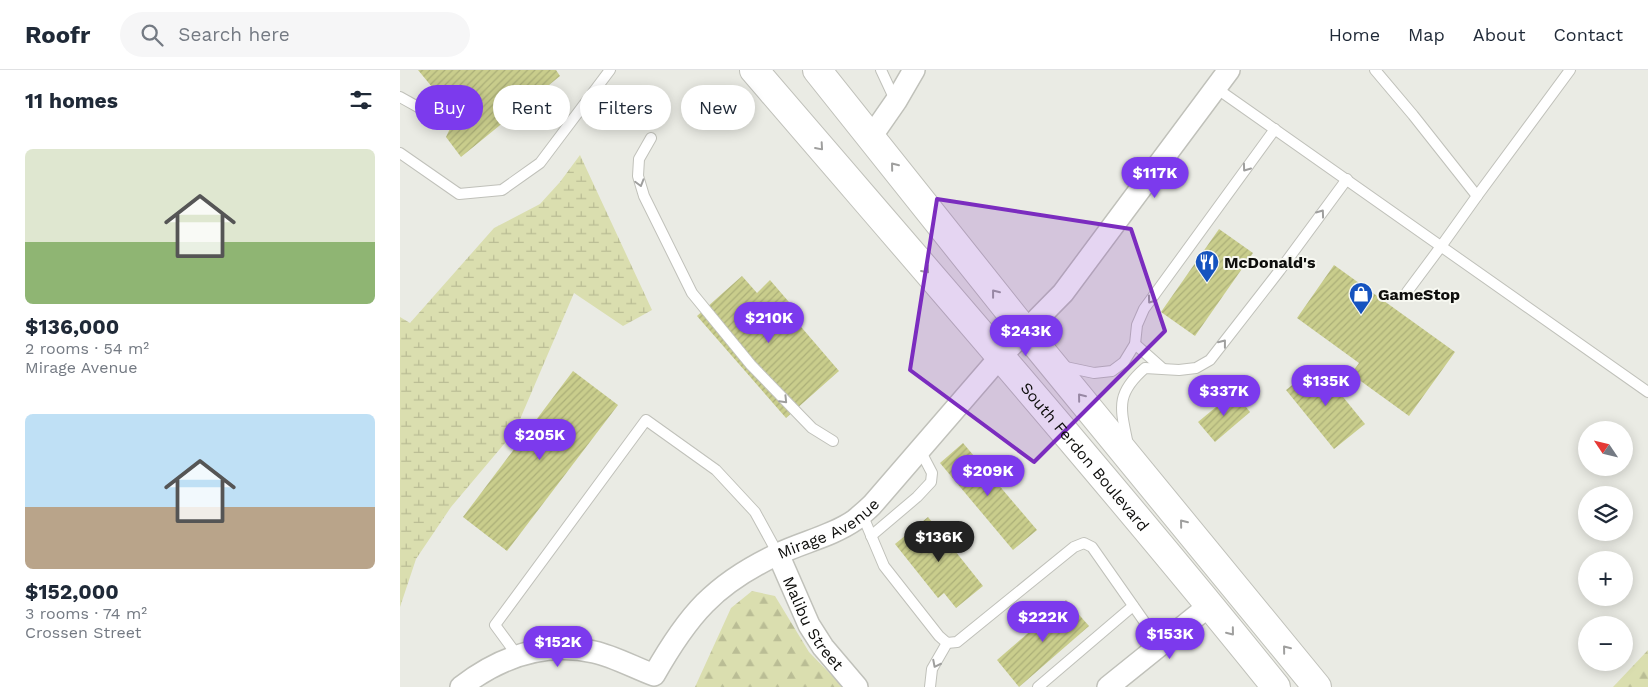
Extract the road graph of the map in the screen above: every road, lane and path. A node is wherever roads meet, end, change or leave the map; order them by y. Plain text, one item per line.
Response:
1 (754, 70) edge
2 (817, 70) edge
3 (881, 70) edge
4 (914, 70) edge
5 (1229, 70) edge
6 (1375, 70) edge
7 (1570, 70) edge
8 (606, 72) edge
9 (1216, 88) junction
10 (400, 97) edge
11 (896, 101) junction
12 (415, 105) edge
13 (1275, 129) junction
14 (871, 137) junction
15 (651, 138) dead end
16 (400, 153) edge
17 (1346, 179) junction
18 (1477, 196) junction
19 (1442, 246) junction
20 (1407, 292) dead end
21 (1025, 331) junction
22 (1135, 344) junction
23 (1000, 357) junction
24 (1054, 365) junction
25 (1162, 368) junction
26 (1648, 392) edge
27 (833, 441) dead end
28 (920, 450) junction
29 (1130, 459) junction
30 (862, 514) junction
31 (871, 536) junction
32 (778, 554) junction
33 (1210, 605) junction
34 (1134, 606) junction
35 (947, 643) junction
36 (1160, 644) junction
37 (517, 655) junction
38 (652, 681) edge
39 (461, 687) edge
40 (857, 687) edge
41 (930, 687) edge
42 (1038, 687) edge
43 (1108, 687) edge
44 (1276, 687) edge
45 (1317, 687) edge

1 -> 23 main road, South Ferdon Boulevard
2 - 14 main road, South Ferdon Boulevard
3 - 11 lane
4 - 11 street
5 - 9 street
6 - 18 lane
7 - 18 lane
8 - 16 lane
9 - 13 lane
9 - 21 street
10 - 12 lane
11 - 14 street
13 - 17 lane
13 -> 22 lane
21 -> 14 main road, South Ferdon Boulevard
15 -> 27 lane
17 - 19 lane
25 -> 17 lane
18 - 19 lane
19 - 20 lane
19 - 26 lane
21 - 23 street, Mirage Avenue
21 - 24 main road, South Ferdon Boulevard
22 - 24 lane
22 - 25 lane
23 - 28 street, Mirage Avenue
23 - 33 main road, South Ferdon Boulevard
29 -> 24 main road, South Ferdon Boulevard
25 - 29 lane
28 - 30 street, Mirage Avenue
28 - 31 lane
45 -> 29 main road, South Ferdon Boulevard
30 - 31 lane
30 - 32 street, Mirage Avenue
31 - 35 lane
32 - 37 lane
32 - 38 street, Mirage Avenue
32 - 40 street, Malibu Street
33 - 36 street
33 -> 44 main road, South Ferdon Boulevard
34 - 35 lane
34 - 36 lane
34 - 42 lane
35 -> 41 lane
36 - 43 street
37 - 38 street
37 - 39 street

